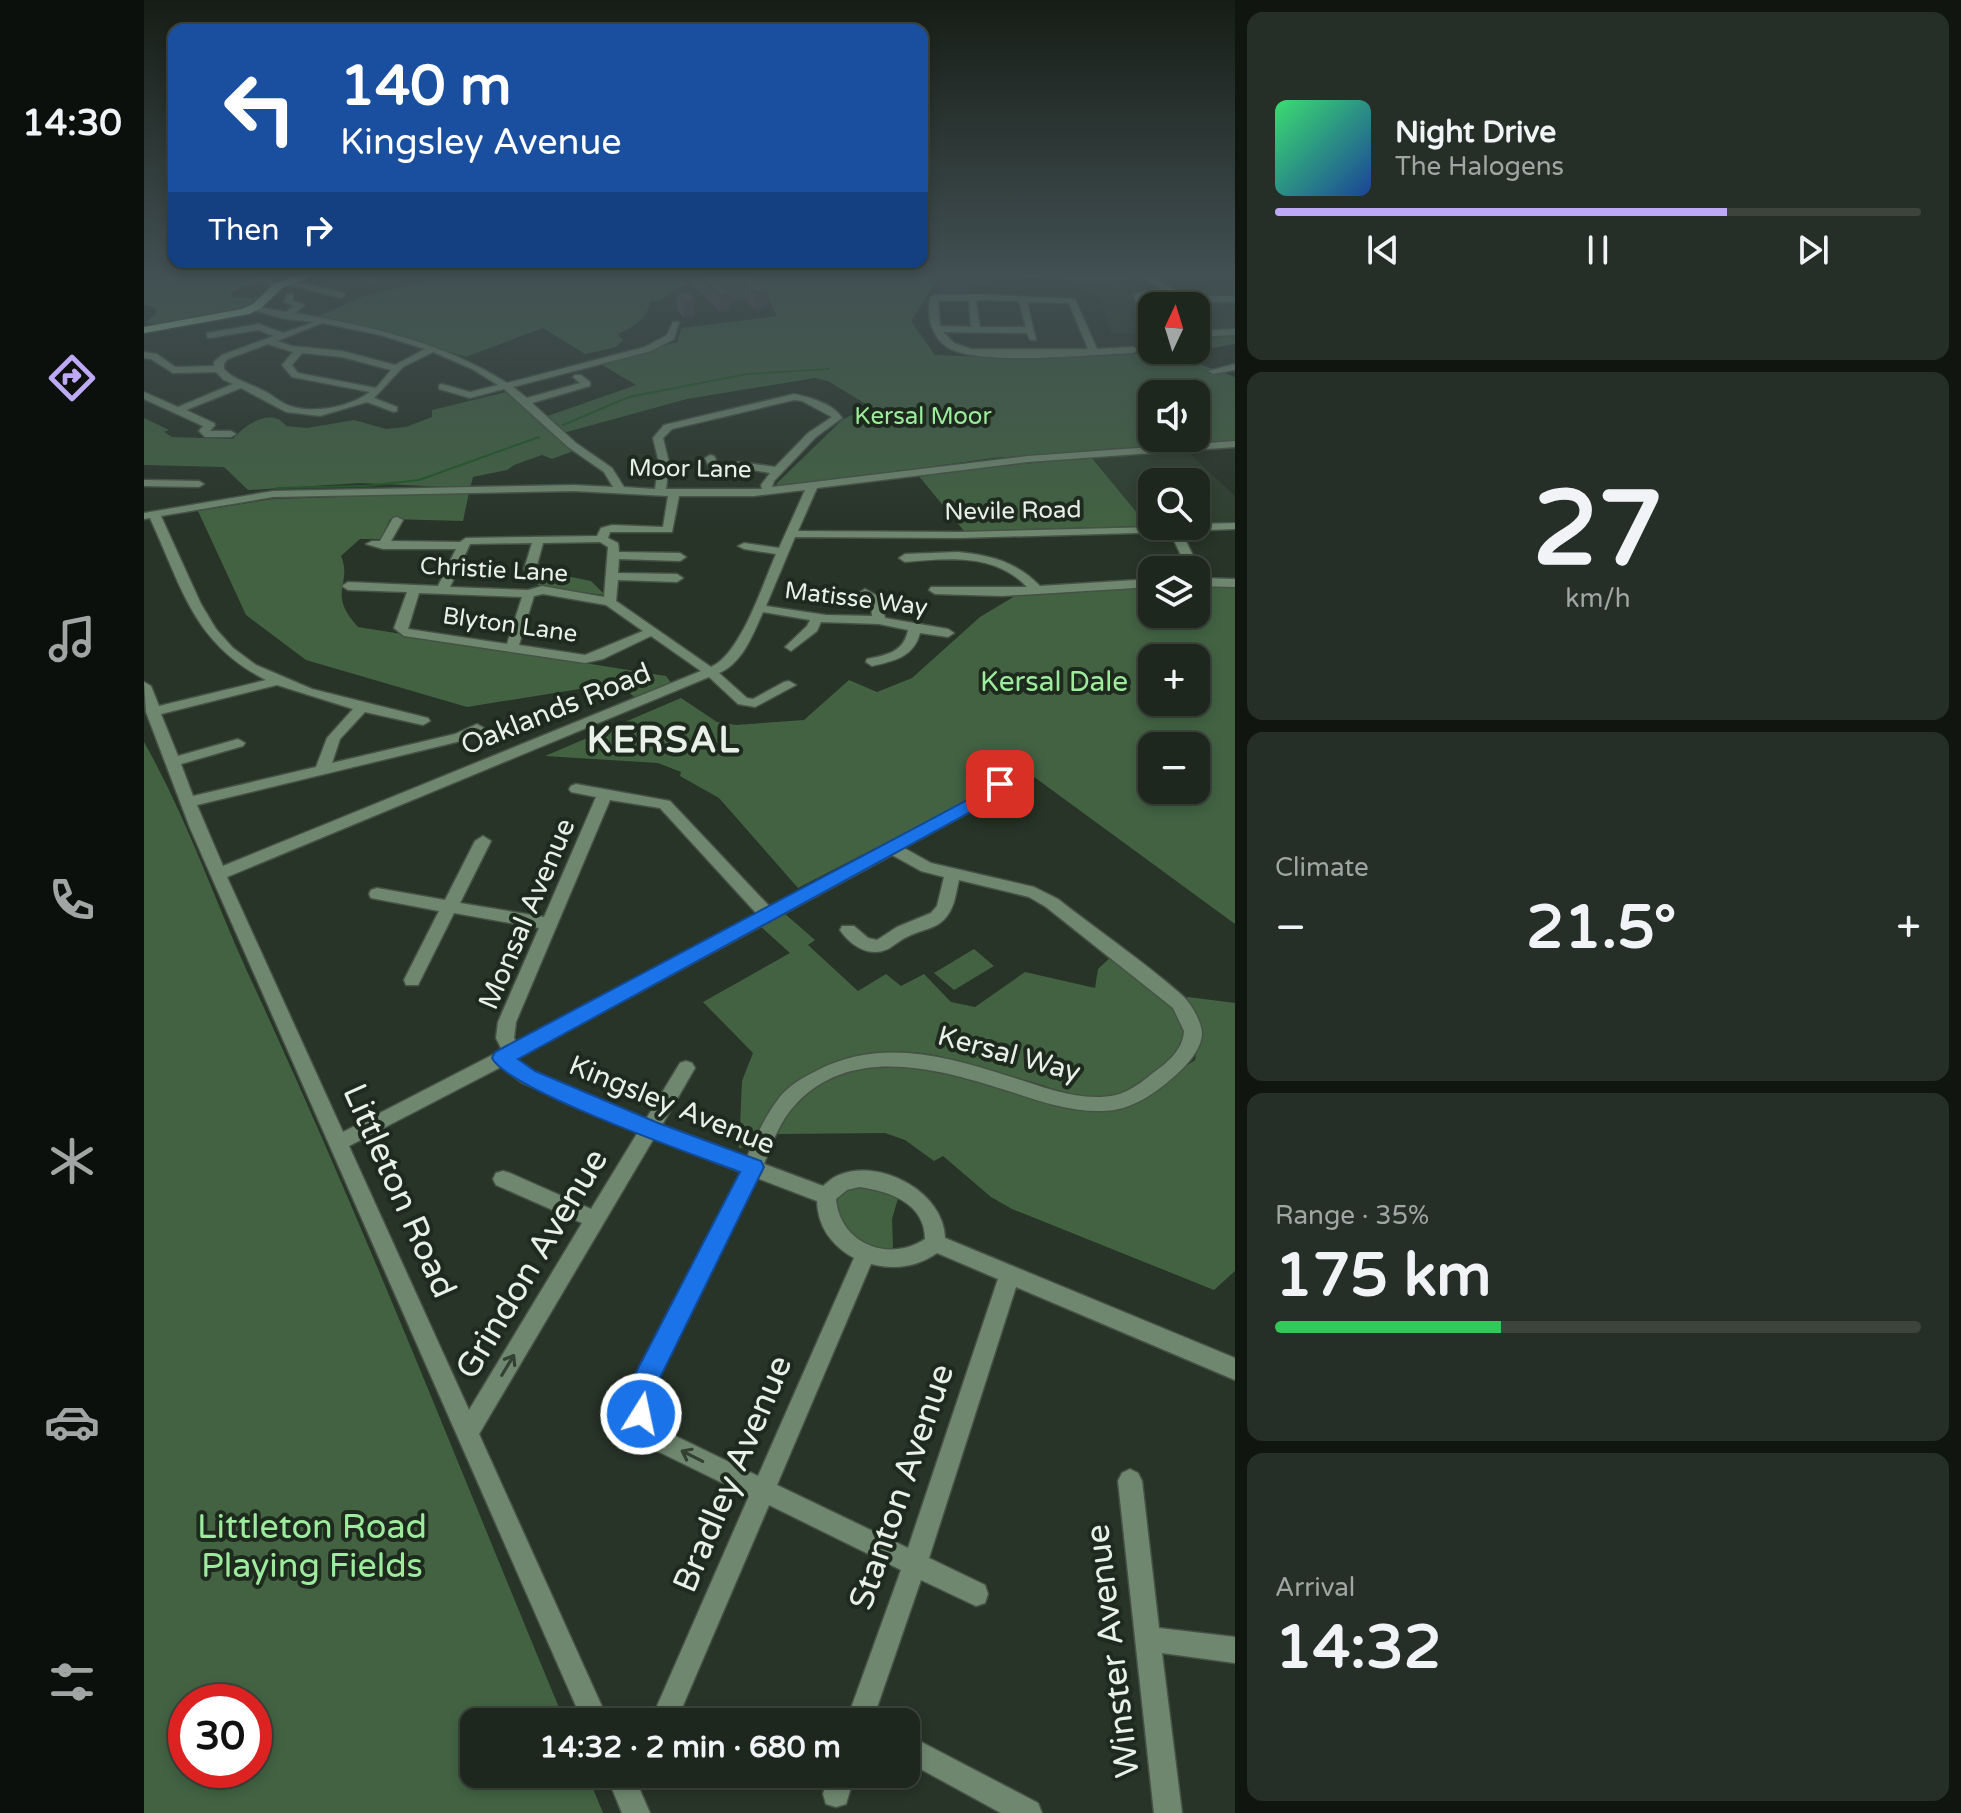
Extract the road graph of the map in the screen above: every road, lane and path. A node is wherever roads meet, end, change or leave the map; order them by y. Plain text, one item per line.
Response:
1 (155, 357) edge
2 (227, 357) edge
3 (294, 357) edge
4 (352, 357) edge
5 (418, 357) edge
6 (450, 357) edge
7 (618, 357) edge
8 (1235, 367) edge
9 (396, 368) junction
10 (219, 369) junction
11 (1213, 371) dead end
12 (578, 377) dead end
13 (242, 384) junction
14 (506, 386) junction
15 (442, 387) dead end
16 (378, 391) junction
17 (144, 395) edge
18 (367, 399) junction
19 (524, 402) junction
20 (394, 409) dead end
21 (178, 410) junction
22 (231, 434) dead end
23 (1235, 444) edge
24 (710, 458) dead end
25 (777, 471) junction
26 (144, 483) edge
27 (199, 484) dead end
28 (812, 487) junction
29 (619, 489) junction
30 (660, 492) junction
31 (769, 492) junction
32 (674, 493) junction
33 (149, 515) edge
34 (397, 520) dead end
35 (1235, 526) edge
36 (1210, 527) edge
37 (1138, 529) edge
38 (793, 534) junction
39 (539, 538) junction
40 (602, 539) junction
41 (462, 546) junction
42 (744, 546) dead end
43 (784, 552) junction
44 (614, 555) junction
45 (680, 557) dead end
46 (910, 559) dead end
47 (529, 569) dead end
48 (612, 576) junction
49 (677, 578) dead end
50 (1210, 579) edge
51 (1235, 583) edge
52 (1138, 584) edge
53 (348, 586) dead end
54 (415, 588) junction
55 (1035, 588) junction
56 (443, 589) junction
57 (942, 592) dead end
58 (865, 593) dead end
59 (529, 594) junction
60 (610, 602) junction
61 (758, 608) junction
62 (817, 617) junction
63 (879, 620) junction
64 (915, 629) junction
65 (652, 631) junction
66 (948, 633) dead end
67 (791, 647) dead end
68 (512, 648) junction
69 (872, 662) dead end
70 (712, 673) junction
71 (277, 681) junction
72 (784, 691) dead end
73 (148, 702) edge
74 (364, 705) junction
75 (423, 721) dead end
76 (477, 728) dead end
77 (238, 743) dead end
78 (173, 762) junction
79 (322, 770) junction
80 (1019, 772) dead end
81 (576, 789) dead end
82 (605, 794) junction
83 (188, 802) junction
84 (483, 841) dead end
85 (891, 848) junction
86 (953, 873) junction
87 (219, 874) junction
88 (377, 894) dead end
89 (450, 906) junction
90 (767, 914) junction
91 (550, 924) junction
92 (848, 930) dead end
93 (412, 980) dead end
94 (507, 1055) junction
95 (686, 1068) dead end
96 (651, 1129) junction
97 (338, 1143) junction
98 (753, 1167) junction
99 (503, 1179) dead end
100 (826, 1196) junction
101 (596, 1220) junction
102 (935, 1243) junction
103 (866, 1253) junction
104 (1010, 1274) junction
105 (1235, 1369) edge
106 (468, 1432) junction
107 (1130, 1481) dead end
108 (762, 1491) junction
109 (914, 1566) junction
110 (976, 1594) dead end
111 (1149, 1639) junction
112 (1235, 1650) edge
113 (590, 1708) edge
114 (669, 1708) edge
115 (865, 1708) edge
116 (920, 1755) edge
117 (625, 1788) edge
118 (1014, 1810) edge
119 (636, 1813) edge
120 (1168, 1813) edge

1 - 10 street
2 - 10 street
3 - 16 street
4 - 9 street
5 - 9 street
6 - 14 street
7 - 14 street
8 - 11 street
9 - 16 street
10 - 13 street
12 - 19 street
13 - 18 street
13 - 21 street
14 - 15 street
14 - 19 street
16 - 18 street
17 - 21 street
18 - 20 street
19 - 29 street
21 - 22 street
23 - 28 street, Moor Lane
24 - 25 street
25 - 30 street
25 - 31 street
26 - 27 street
28 - 31 street, Moor Lane
28 - 38 street, Oaklands Road
29 - 30 street, Moor Lane
29 - 33 street, Moor Lane
30 - 32 street, Moor Lane
31 - 32 street, Moor Lane
32 - 40 street
33 - 71 street
34 - 41 street
35 - 36 street, Nevile Road
37 - 38 street, Nevile Road
38 - 43 street, Oaklands Road
39 - 40 street
39 - 41 street
39 - 47 street
40 - 44 street
41 - 56 street
42 - 43 street
43 - 61 street, Oaklands Road
44 - 45 street
44 - 48 street
46 - 55 street
48 - 49 street
48 - 60 street
50 - 51 street
52 - 55 street
53 - 54 street, Christie Lane
54 - 56 street, Christie Lane
54 - 68 street, Blyton Lane
55 - 57 street
56 - 59 street, Christie Lane
58 - 63 street
59 - 60 street, Christie Lane
59 - 68 street
60 - 65 street, Christie Lane
61 - 62 street, Matisse Way
61 - 70 street, Oaklands Road
62 - 63 street, Matisse Way
62 - 67 street
63 - 64 street, Matisse Way
64 - 66 street, Matisse Way
64 - 69 street
65 - 68 street, Blyton Lane
65 - 70 street, Christie Lane
70 - 72 street, Christie Lane
70 - 87 street, Oaklands Road
71 - 73 street
71 - 74 street
73 - 78 street, Littleton Road
74 - 75 street
74 - 79 street
76 - 79 street
77 - 78 street
78 - 83 street, Littleton Road
79 - 83 street
80 - 85 street
81 - 82 street
82 - 90 street
82 - 91 street, Monsal Avenue
83 - 87 street, Littleton Road
84 - 89 street
85 - 86 street, Kersal Way
85 - 90 street
86 - 92 street
86 - 98 street, Kersal Way
87 - 97 street, Littleton Road
88 - 89 street
89 - 91 street
89 - 93 street
90 - 94 street
91 - 94 street, Monsal Avenue
94 - 96 street, Kingsley Avenue
94 - 97 street
95 - 96 street, Grindon Avenue
96 - 98 street, Kingsley Avenue
96 - 101 street, Grindon Avenue
97 - 106 street, Littleton Road
98 - 100 street, Kingsley Avenue
108 -> 98 street, Kersal Way
99 - 101 street
100 - 102 street
100 - 103 street
106 -> 101 street, Grindon Avenue
102 - 103 street
102 - 104 street
103 - 108 street, Bradley Avenue
104 - 105 street
104 - 109 street, Stanton Avenue
106 - 113 street, Littleton Road
107 - 111 street, Winster Avenue
108 - 109 street, Kersal Way
108 - 114 street, Bradley Avenue
109 - 110 street, Kersal Way
109 - 115 street, Stanton Avenue
111 - 112 street
111 - 120 street, Winster Avenue
116 - 118 street
117 - 119 street

